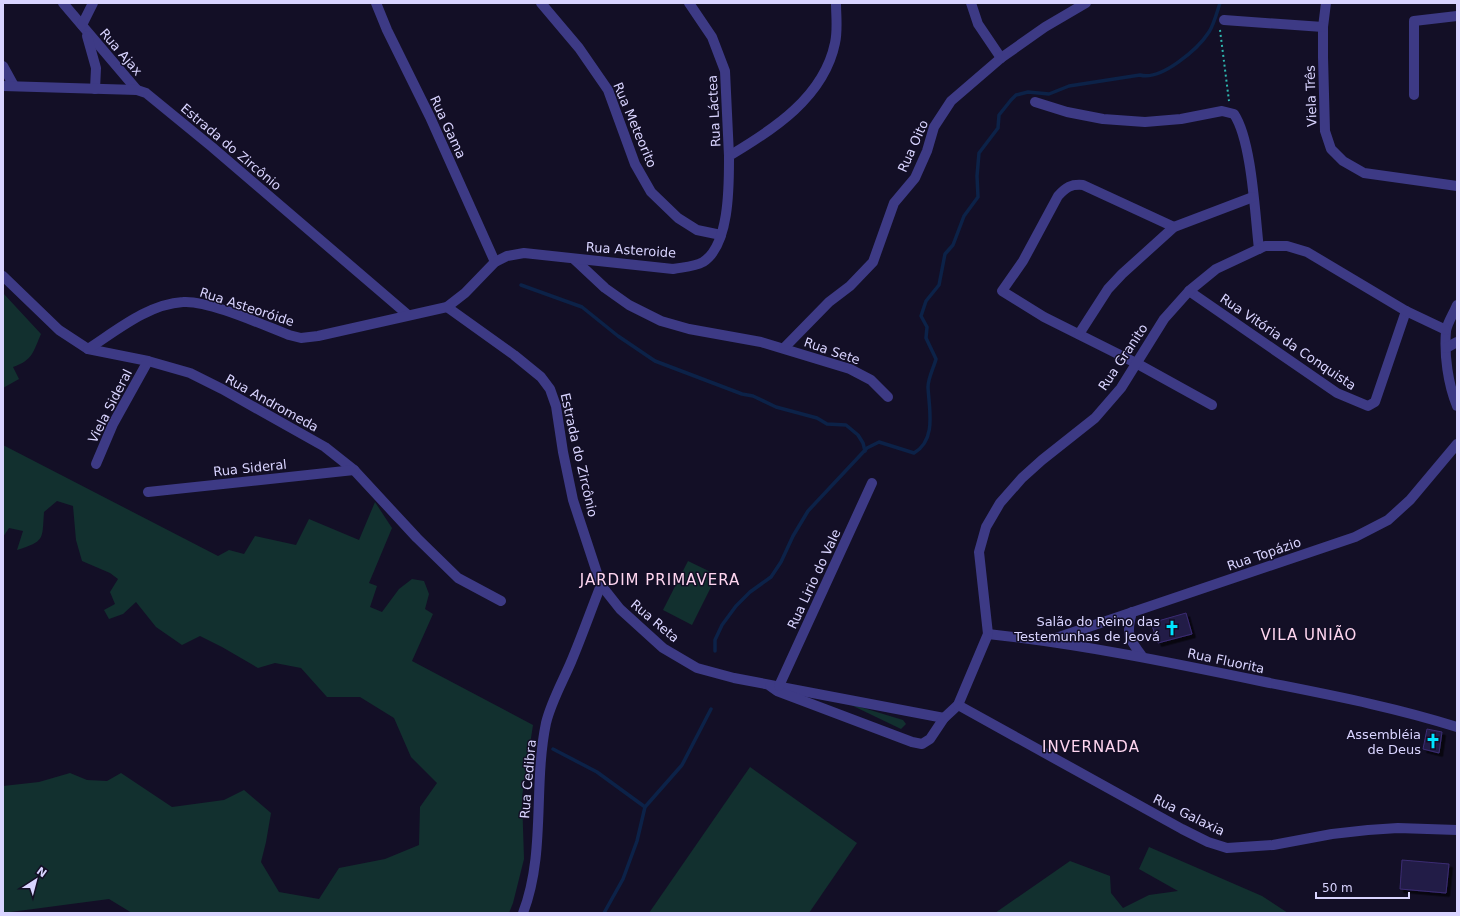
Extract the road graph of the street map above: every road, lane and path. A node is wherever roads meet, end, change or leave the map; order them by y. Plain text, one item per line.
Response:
1 (63, 3) edge
2 (93, 3) edge
3 (376, 3) edge
4 (541, 3) edge
5 (689, 3) edge
6 (836, 3) edge
7 (971, 3) edge
8 (1086, 3) edge
9 (1326, 3) edge
10 (1457, 16) edge
11 (1224, 20) joint
12 (1323, 27) junction
13 (84, 28) junction
14 (1001, 58) junction
15 (3, 66) edge
16 (3, 86) edge
17 (14, 86) junction
18 (95, 89) junction
19 (137, 90) junction
20 (1414, 94) dead end
21 (1035, 102) dead end
22 (1226, 112) junction
23 (729, 156) junction
24 (1457, 186) edge
25 (1253, 197) junction
26 (1174, 227) junction
27 (721, 235) junction
28 (1259, 249) junction
29 (574, 259) junction
30 (495, 262) junction
31 (3, 276) edge
32 (1189, 291) junction
33 (1457, 305) edge
34 (447, 307) junction
35 (1406, 312) junction
36 (408, 315) junction
37 (1446, 330) junction
38 (1079, 334) junction
39 (1457, 342) edge
40 (784, 348) junction
41 (1446, 348) junction
42 (88, 349) junction
43 (148, 361) junction
44 (1136, 363) junction
45 (888, 397) dead end
46 (1212, 406) dead end
47 (1457, 406) edge
48 (1457, 444) edge
49 (96, 464) dead end
50 (354, 470) junction
51 (872, 483) dead end
52 (148, 492) dead end
53 (601, 585) junction
54 (502, 601) dead end
55 (1132, 612) junction
56 (988, 634) junction
57 (1048, 641) junction
58 (1142, 656) junction
59 (774, 686) junction
60 (958, 705) junction
61 (944, 718) junction
62 (1457, 727) edge
63 (1457, 830) edge
64 (523, 913) edge

1 - 13 street, Rua Ajax
2 - 13 street
3 - 30 street, Rua Gama
4 - 27 street, Rua Meteorito
5 - 23 street, Rua Láctea
6 - 23 street
7 - 14 street
8 - 14 street, Rua Oito
9 - 12 street, Viela Três
10 - 20 street
11 - 12 street
11 - 22 path
12 - 24 street, Viela Três
13 - 18 street, Rua Ajax
13 - 19 street, Rua Ajax
14 - 40 street, Rua Oito
15 - 17 street
16 - 17 street, Estrada do Zircônio
17 - 18 street, Estrada do Zircônio
18 - 19 street, Estrada do Zircônio
19 - 36 street, Estrada do Zircônio
21 - 22 street
22 - 25 street
23 - 27 street, Rua Asteroide
25 - 26 street
25 - 28 street
26 - 38 street
26 - 38 street
27 - 29 street, Rua Asteroide
28 - 32 street, Rua Granito
28 - 35 street, Rua Granito
29 - 30 street, Rua Asteroide
29 - 40 street, Rua Sete
30 - 34 street, Rua Asteroide
31 - 42 street, Rua Andromeda
32 - 35 street, Rua Vitória da Conquista
32 - 44 street, Rua Granito
33 - 37 street
34 - 36 street, Rua Asteroide
34 - 53 street, Estrada do Zircônio
35 - 37 street, Rua Granito
36 - 42 street, Rua Asteoróide
37 - 41 street
38 - 44 street
39 - 41 street
40 - 45 street, Rua Sete
41 - 47 street
42 - 43 street, Rua Andromeda
43 - 49 street, Viela Sideral
43 - 50 street, Rua Andromeda
44 - 46 street
44 - 56 street, Rua Granito
48 - 55 street, Rua Topázio
50 - 52 street, Rua Sideral
50 - 54 street, Rua Andromeda
51 - 59 street, Rua Lirio do Vale
53 - 59 street, Rua Reta
53 - 64 street, Rua Cedibra
55 - 57 street, Rua Topázio
55 - 58 street
56 - 57 street, Rua Fluorita
56 - 60 street, Rua Granito
57 - 58 street, Rua Fluorita
58 - 62 street, Rua Fluorita
59 - 61 street, Rua Reta
59 - 61 street, Rua Reta
60 - 61 street, Rua Reta
60 - 63 street, Rua Galaxia

